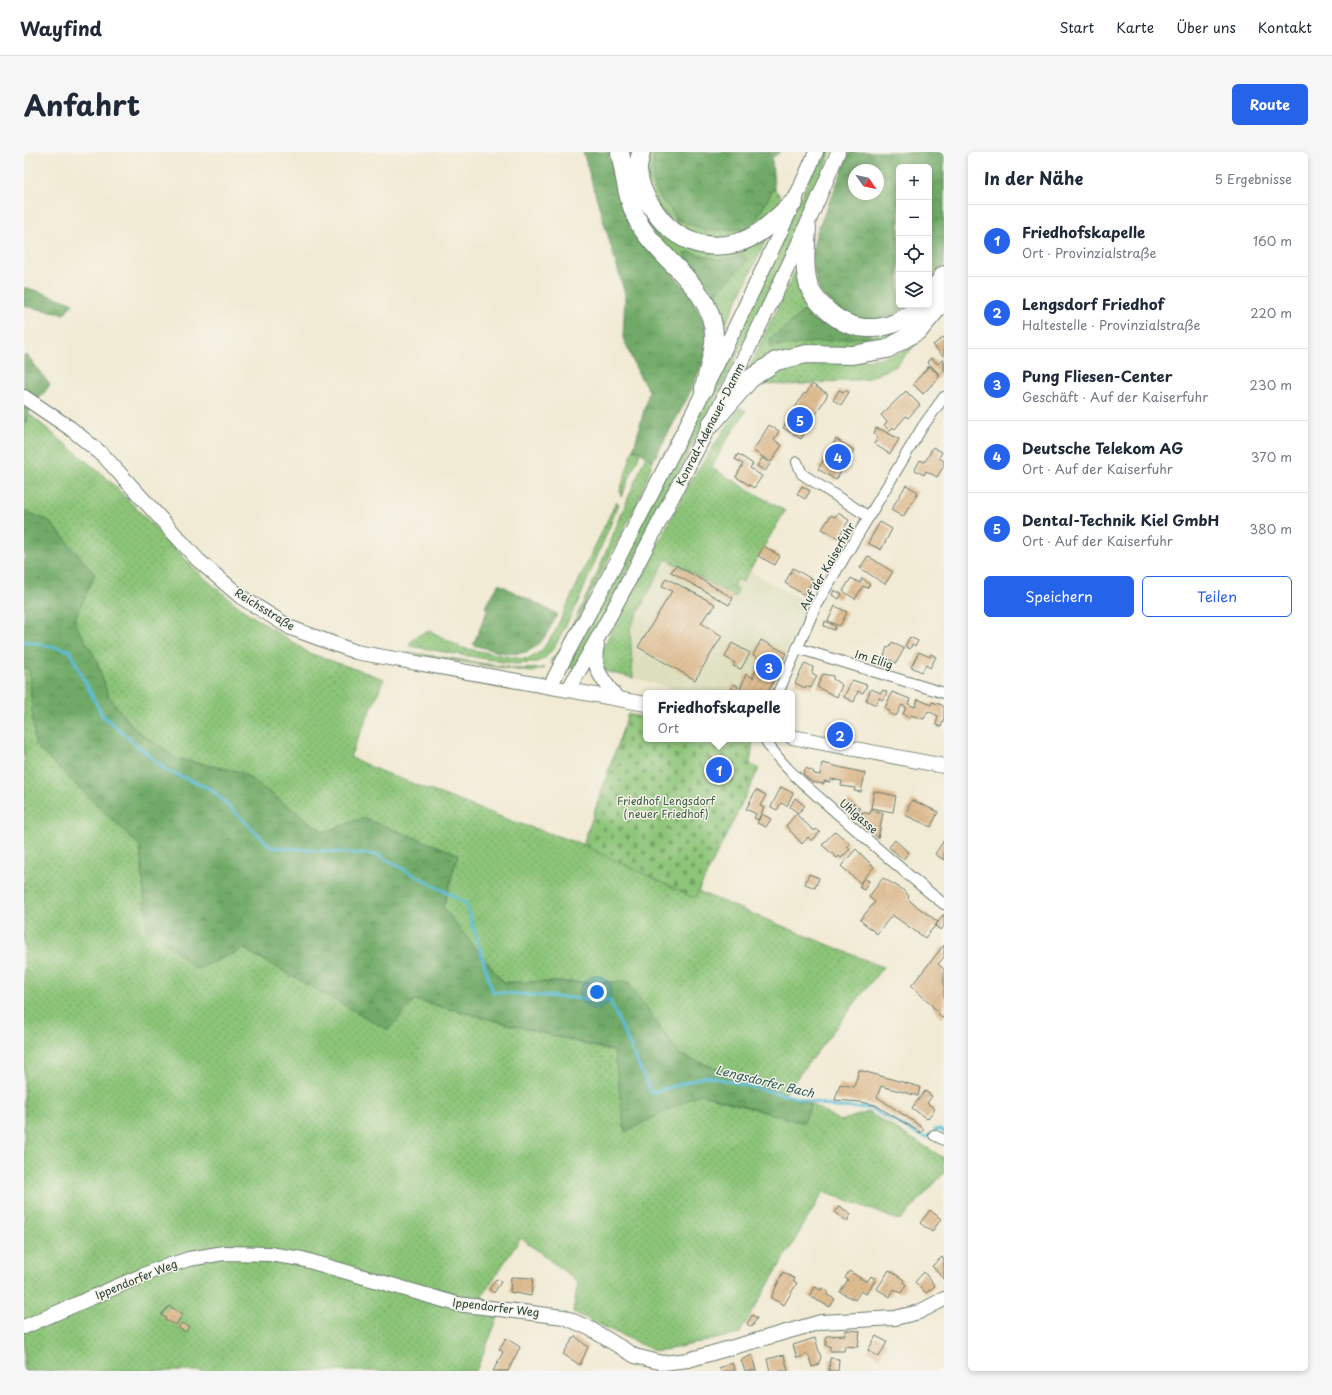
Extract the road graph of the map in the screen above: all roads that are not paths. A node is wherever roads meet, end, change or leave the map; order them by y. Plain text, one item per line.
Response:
1 (620, 152) edge
2 (641, 152) edge
3 (816, 152) edge
4 (838, 152) edge
5 (794, 202) junction
6 (807, 228) junction
7 (944, 275) edge
8 (932, 293) edge
9 (944, 300) edge
10 (918, 308) edge
11 (704, 389) junction
12 (24, 397) edge
13 (944, 397) edge
14 (711, 424) junction
15 (798, 462) dead end
16 (869, 517) junction
17 (598, 639) junction
18 (797, 648) junction
19 (550, 687) junction
20 (568, 690) junction
21 (779, 690) edge
22 (944, 693) edge
23 (616, 697) junction
24 (643, 703) edge
25 (795, 738) edge
26 (767, 742) edge
27 (944, 766) edge
28 (944, 904) edge
29 (934, 1135) dead end
30 (944, 1140) edge
31 (944, 1299) edge
32 (24, 1327) edge
33 (664, 1367) edge

1 - 11 highway
2 - 5 highway
3 - 5 main road, Konrad-Adenauer-Damm
4 - 6 main road, Konrad-Adenauer-Damm
5 - 11 main road, Konrad-Adenauer-Damm
6 - 10 highway
6 - 14 main road, Konrad-Adenauer-Damm
7 - 8 highway
9 - 14 highway
11 - 19 main road, Konrad-Adenauer-Damm
12 - 19 main road, Reichsstraße
13 - 16 street, Auf der Kaiserfuhr
14 - 17 main road, Konrad-Adenauer-Damm
15 - 16 street, Auf der Kaiserfuhr
16 - 18 street, Auf der Kaiserfuhr
17 - 20 main road, Konrad-Adenauer-Damm
17 - 23 main road
18 - 21 street, Auf der Kaiserfuhr
18 - 22 street, Im Ellig
19 - 20 main road, Reichsstraße
20 - 23 main road, Reichsstraße
23 - 24 main road, Reichsstraße
25 - 27 main road
26 - 28 street, Uhlgasse
29 - 30 street
31 - 33 main road, Ippendorfer Weg
32 - 33 main road, Ippendorfer Weg

